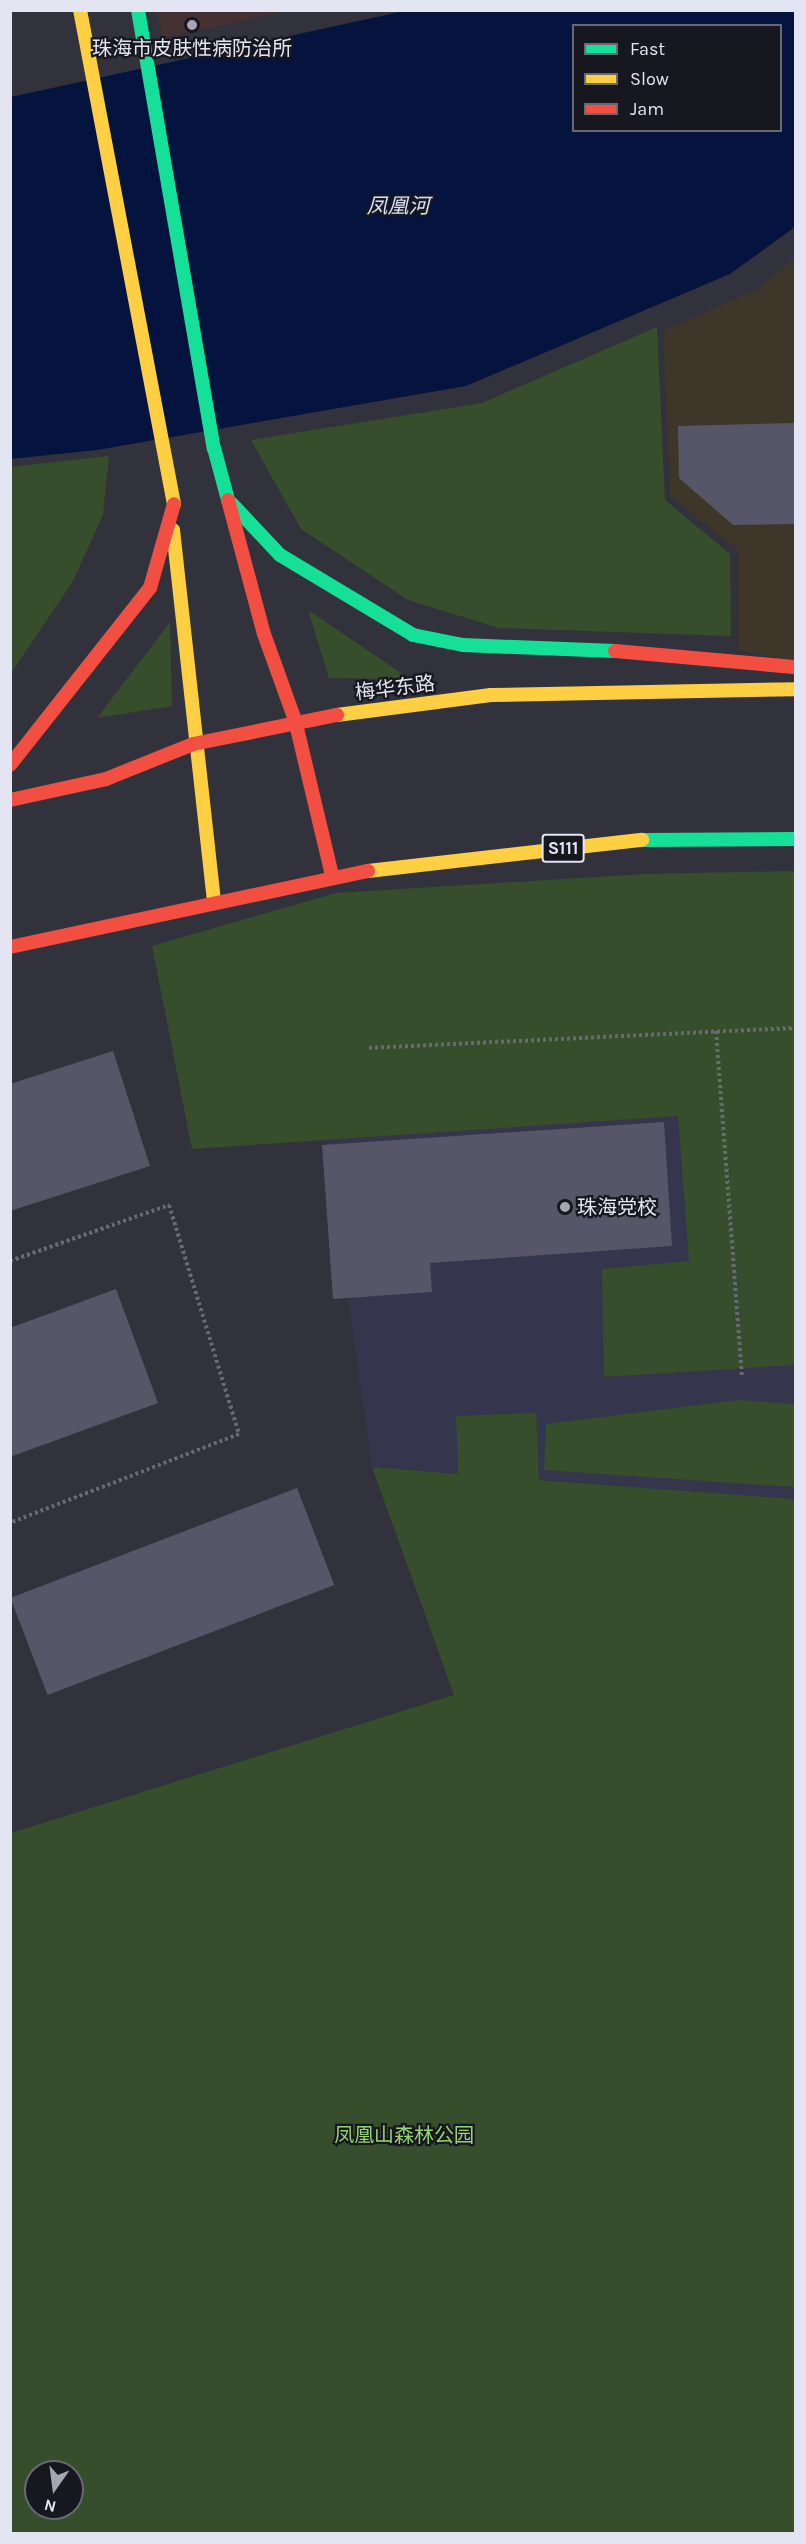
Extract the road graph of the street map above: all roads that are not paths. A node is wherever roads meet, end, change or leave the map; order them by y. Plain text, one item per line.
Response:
1 (80, 10) edge
2 (138, 10) edge
3 (229, 500) junction
4 (171, 516) junction
5 (795, 667) edge
6 (795, 690) edge
7 (296, 720) junction
8 (193, 744) junction
9 (10, 765) edge
10 (10, 800) edge
11 (795, 840) edge
12 (332, 875) junction
13 (214, 901) junction
14 (10, 947) edge

1 - 4 main road
2 - 3 main road
3 - 5 main road
3 - 7 main road
4 - 8 main road
4 - 9 main road
6 - 7 main road, 梅华东路
7 - 8 main road, 梅华东路
7 - 12 main road
8 - 10 main road, 梅华东路
8 - 13 main road
11 - 12 main road, S111
12 - 13 main road, S111
13 - 14 main road, S111

